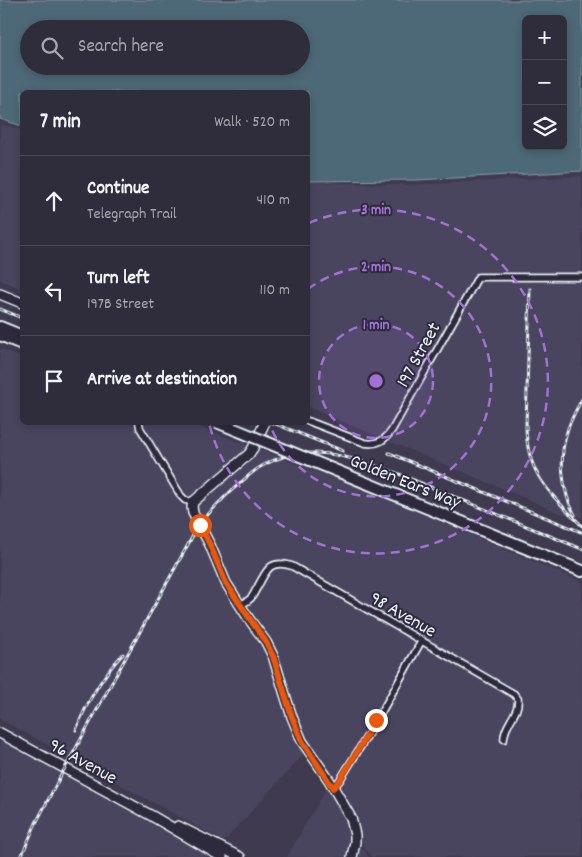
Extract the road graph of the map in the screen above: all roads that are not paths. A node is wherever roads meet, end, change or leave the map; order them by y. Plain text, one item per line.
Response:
1 (582, 277) edge
2 (0, 294) edge
3 (20, 302) edge
4 (0, 327) edge
5 (0, 335) edge
6 (20, 335) edge
7 (20, 343) edge
8 (310, 422) edge
9 (140, 425) edge
10 (225, 425) edge
11 (242, 425) edge
12 (264, 425) edge
13 (193, 502) junction
14 (444, 511) junction
15 (582, 564) edge
16 (582, 571) edge
17 (241, 605) junction
18 (422, 640) junction
19 (0, 733) edge
20 (504, 739) dead end
21 (333, 788) junction
22 (152, 816) junction
23 (222, 857) edge
24 (240, 857) edge
25 (352, 857) edge

1 - 8 street, 197 Street
2 - 3 street
4 - 6 highway
5 - 7 highway
9 - 13 street
10 - 14 highway, Golden Ears Way, bridge
11 - 14 highway, Golden Ears Way
12 - 13 street
13 - 17 street
14 - 15 highway, Golden Ears Way
14 - 16 highway, Golden Ears Way
17 - 18 street, 98 Avenue
17 - 21 street
18 - 20 street, 98 Avenue
18 - 21 street
19 - 22 street, 96 Avenue
21 - 25 street
22 - 23 street, 96 Avenue
22 - 24 street, 96 Avenue

